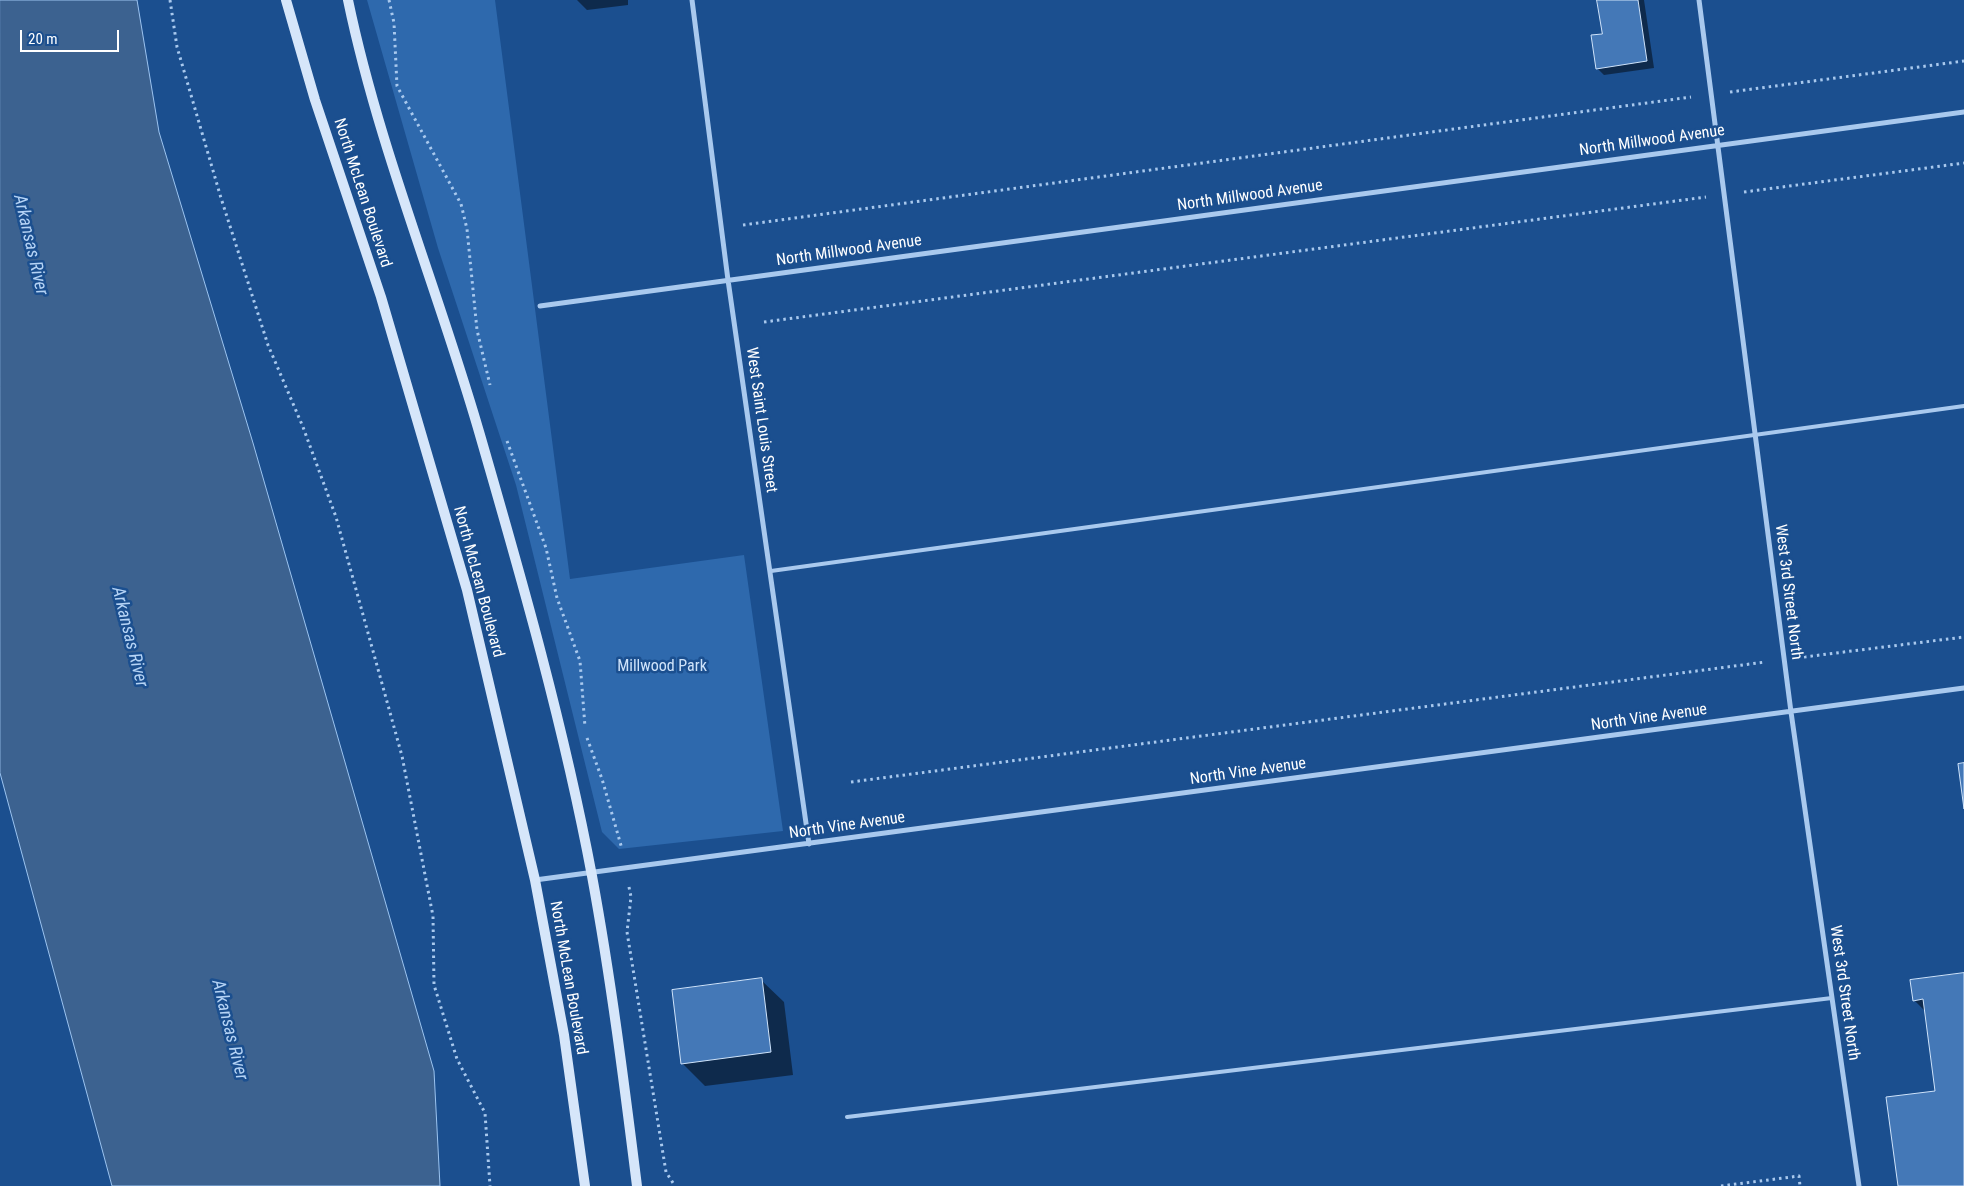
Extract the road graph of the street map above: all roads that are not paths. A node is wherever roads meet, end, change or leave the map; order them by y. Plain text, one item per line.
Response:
1 (286, 0) edge
2 (348, 0) edge
3 (692, 0) edge
4 (1699, 0) edge
5 (1964, 112) edge
6 (1718, 145) junction
7 (728, 280) junction
8 (540, 306) dead end
9 (1964, 406) edge
10 (1755, 434) junction
11 (771, 571) junction
12 (1964, 688) edge
13 (1792, 712) junction
14 (809, 844) junction
15 (591, 872) junction
16 (535, 880) junction
17 (1832, 998) junction
18 (847, 1116) dead end
19 (585, 1186) edge
20 (637, 1186) edge
21 (1859, 1186) edge

1 - 16 main road, North McLean Boulevard
2 - 15 main road
3 - 7 street, West Saint Louis Street
4 - 6 street, West 3rd Street North
5 - 6 street, North Millwood Avenue
6 - 7 street, North Millwood Avenue
6 - 10 street, West 3rd Street North
7 - 8 street, North Millwood Avenue
7 - 11 street, West Saint Louis Street
9 - 10 lane
10 - 11 lane
10 - 13 street, West 3rd Street North
11 - 14 street, West Saint Louis Street
12 - 13 street, North Vine Avenue
13 - 14 street, North Vine Avenue
13 - 17 street, West 3rd Street North
14 - 15 street, North Vine Avenue
15 - 16 street, North Vine Avenue
15 - 20 main road
16 - 19 main road, North McLean Boulevard
17 - 18 lane
17 - 21 street, West 3rd Street North

